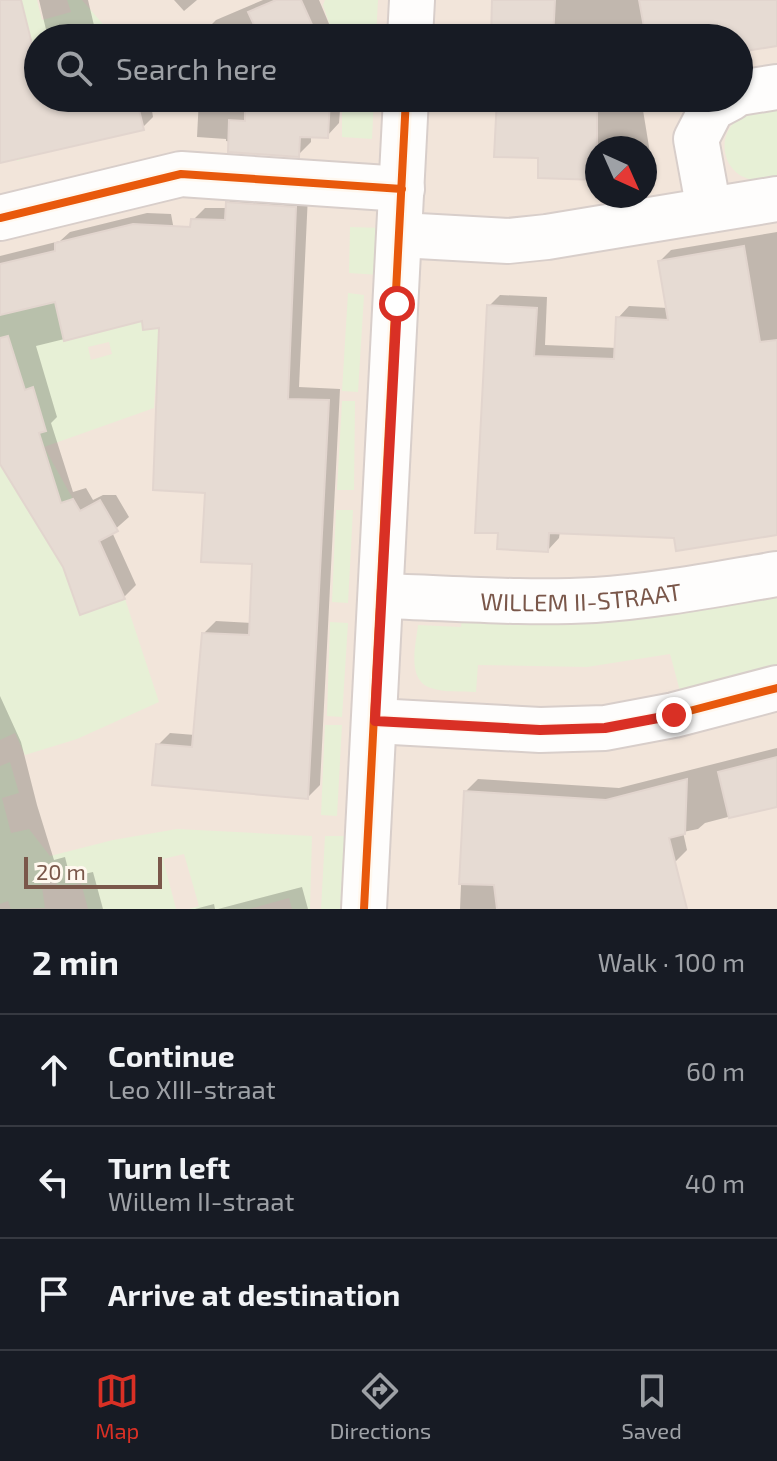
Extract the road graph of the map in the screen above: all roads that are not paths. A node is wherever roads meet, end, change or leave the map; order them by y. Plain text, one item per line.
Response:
1 (412, 0) edge
2 (411, 24) edge
3 (777, 87) edge
4 (753, 91) edge
5 (405, 112) edge
6 (710, 112) edge
7 (402, 189) junction
8 (777, 199) edge
9 (709, 210) junction
10 (0, 218) edge
11 (400, 235) junction
12 (777, 574) edge
13 (381, 596) junction
14 (777, 688) edge
15 (375, 721) junction
16 (364, 909) edge

1 - 2 street
3 - 4 street
5 - 7 street
6 - 9 street
7 - 10 street
7 - 11 street
8 - 9 street
9 - 11 street
11 - 13 street
12 - 13 street, WILLEM II-STRAAT
13 - 15 street
14 - 15 street
15 - 16 street

